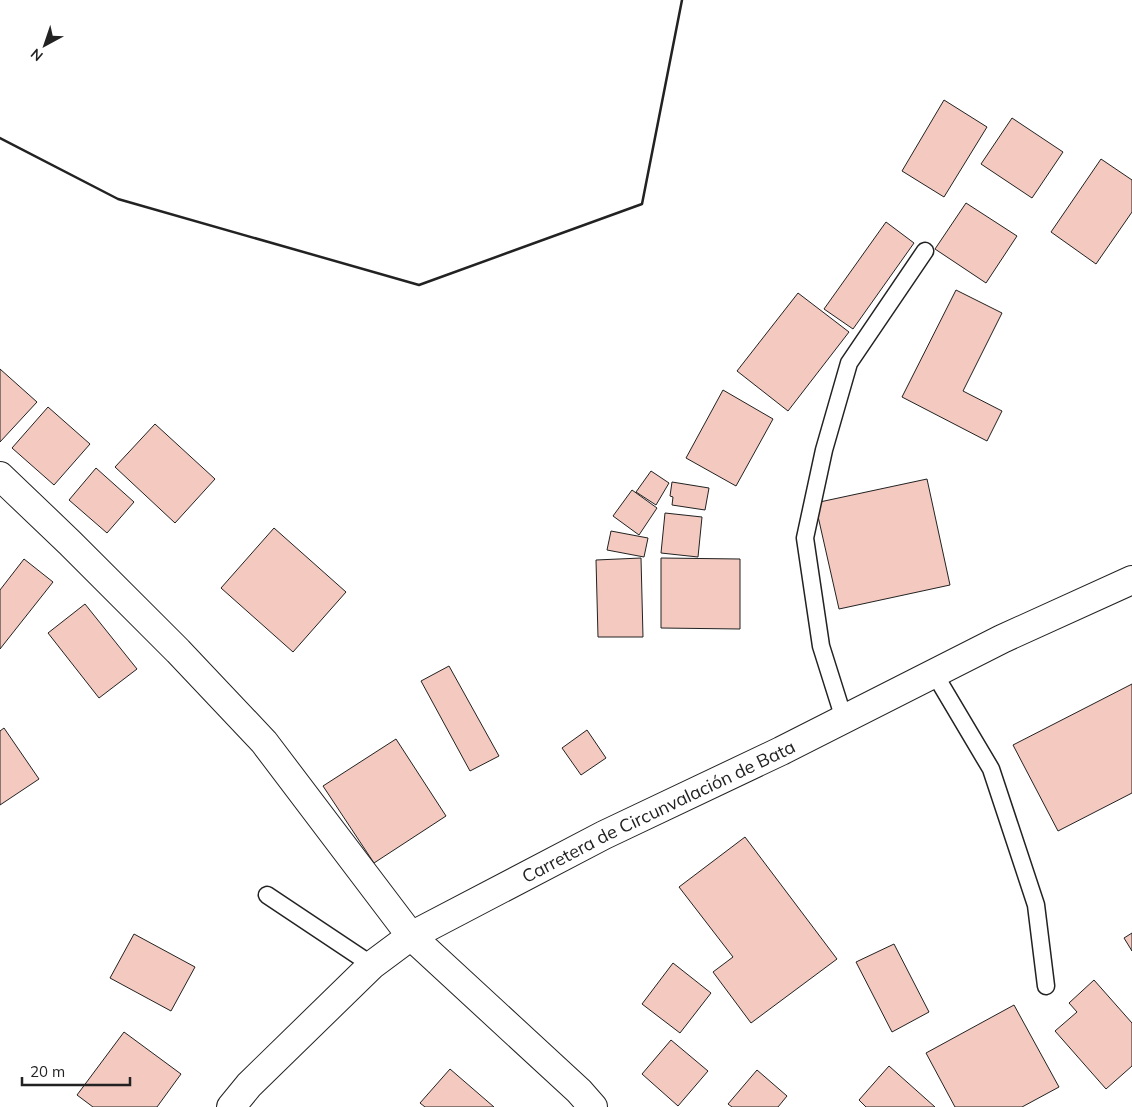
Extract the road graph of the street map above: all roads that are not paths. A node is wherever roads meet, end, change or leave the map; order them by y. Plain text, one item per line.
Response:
1 (924, 250) dead end
2 (0, 476) edge
3 (1132, 580) edge
4 (934, 673) junction
5 (844, 719) junction
6 (267, 895) dead end
7 (411, 936) junction
8 (372, 965) junction
9 (1046, 986) dead end
10 (231, 1107) edge
11 (594, 1107) edge

1 - 5 lane
2 - 7 main road
3 - 4 main road, Carretera de Circunvalación de Bata
4 - 5 main road, Carretera de Circunvalación de Bata
4 - 9 lane
5 - 7 main road, Carretera de Circunvalación de Bata
6 - 8 lane
7 - 8 main road, Carretera de Circunvalación de Bata
7 - 11 main road
8 - 10 main road, Carretera de Circunvalación de Bata

